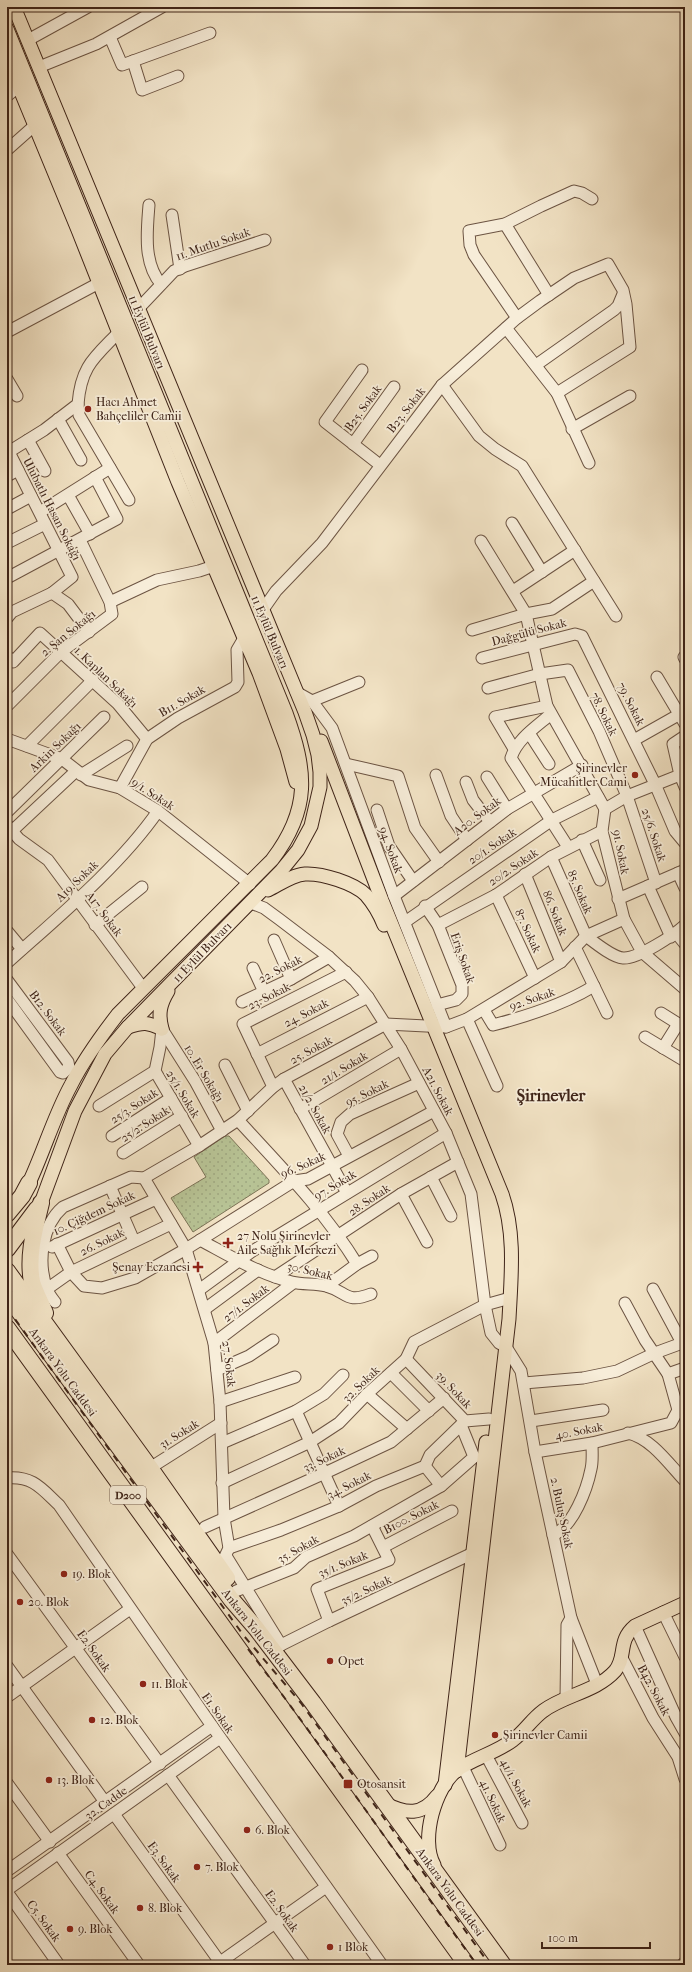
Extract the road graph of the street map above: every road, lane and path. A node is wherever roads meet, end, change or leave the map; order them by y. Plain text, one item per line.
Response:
1 (14, 7) edge
2 (88, 7) edge
3 (162, 7) edge
4 (7, 29) edge
5 (210, 33) dead end
6 (110, 36) junction
7 (28, 40) junction
8 (7, 58) edge
9 (133, 61) junction
10 (39, 67) junction
11 (10, 74) edge
12 (178, 76) dead end
13 (18, 86) junction
14 (7, 96) edge
15 (34, 126) junction
16 (7, 150) edge
17 (592, 199) dead end
18 (149, 205) dead end
19 (172, 215) dead end
20 (505, 224) junction
21 (265, 240) dead end
22 (180, 269) junction
23 (99, 283) junction
24 (160, 284) junction
25 (623, 294) junction
26 (549, 295) junction
27 (138, 309) junction
28 (517, 318) junction
29 (506, 328) junction
30 (7, 332) edge
31 (119, 332) junction
32 (536, 364) junction
33 (362, 370) dead end
34 (7, 379) edge
35 (442, 385) junction
36 (394, 387) dead end
37 (557, 392) junction
38 (17, 396) dead end
39 (630, 396) dead end
40 (78, 404) junction
41 (58, 419) junction
42 (572, 429) junction
43 (28, 440) junction
44 (353, 444) junction
45 (8, 451) edge
46 (81, 460) dead end
47 (589, 463) dead end
48 (380, 465) junction
49 (110, 468) junction
50 (18, 470) junction
51 (44, 471) dead end
52 (7, 476) edge
53 (95, 477) junction
54 (68, 495) junction
55 (31, 496) junction
56 (129, 500) dead end
57 (7, 509) edge
58 (40, 512) junction
59 (46, 524) junction
60 (512, 524) dead end
61 (90, 534) junction
62 (80, 540) junction
63 (481, 541) dead end
64 (7, 543) edge
65 (574, 550) junction
66 (59, 552) junction
67 (214, 566) junction
68 (542, 572) junction
69 (7, 578) edge
70 (594, 581) junction
71 (513, 591) junction
72 (52, 593) junction
73 (110, 602) junction
74 (262, 612) junction
75 (526, 614) junction
76 (616, 616) dead end
77 (7, 618) edge
78 (472, 630) dead end
79 (89, 632) junction
80 (582, 636) joint
81 (244, 638) junction
82 (533, 643) junction
83 (61, 652) junction
84 (482, 658) dead end
85 (10, 659) edge
86 (540, 674) junction
87 (657, 677) dead end
88 (93, 680) junction
89 (359, 682) dead end
90 (488, 688) dead end
91 (7, 706) edge
92 (308, 707) junction
93 (549, 710) junction
94 (104, 717) dead end
95 (682, 719) edge
96 (529, 733) junction
97 (685, 736) edge
98 (7, 739) edge
99 (147, 739) junction
100 (634, 740) junction
101 (27, 746) junction
102 (127, 746) dead end
103 (514, 749) junction
104 (62, 759) junction
105 (346, 764) junction
106 (549, 764) dead end
107 (582, 765) junction
108 (79, 773) junction
109 (436, 775) dead end
110 (680, 775) junction
111 (487, 777) dead end
112 (466, 782) dead end
113 (655, 784) junction
114 (685, 787) edge
115 (120, 788) junction
116 (533, 794) junction
117 (627, 796) junction
118 (598, 797) junction
119 (300, 805) junction
120 (507, 809) junction
121 (605, 809) junction
122 (377, 810) dead end
123 (158, 811) junction
124 (7, 812) edge
125 (552, 820) junction
126 (490, 822) junction
127 (9, 828) edge
128 (602, 831) junction
129 (467, 840) junction
130 (582, 840) junction
131 (685, 843) edge
132 (568, 847) junction
133 (551, 857) junction
134 (439, 862) junction
135 (682, 872) edge
136 (525, 874) junction
137 (600, 880) dead end
138 (414, 881) junction
139 (250, 884) junction
140 (652, 884) junction
141 (142, 887) dead end
142 (685, 888) edge
143 (496, 895) junction
144 (394, 896) junction
145 (618, 899) junction
146 (76, 900) junction
147 (254, 900) junction
148 (425, 906) junction
149 (624, 919) junction
150 (405, 922) junction
151 (95, 925) junction
152 (438, 925) junction
153 (685, 926) edge
154 (7, 931) edge
155 (673, 935) junction
156 (586, 936) junction
157 (274, 940) dead end
158 (685, 944) edge
159 (575, 947) junction
160 (22, 949) junction
161 (642, 952) junction
162 (329, 957) junction
163 (561, 962) junction
164 (7, 963) edge
165 (253, 968) dead end
166 (346, 972) junction
167 (535, 978) junction
168 (291, 979) junction
169 (7, 980) edge
170 (174, 981) junction
171 (594, 986) junction
172 (143, 988) junction
173 (685, 989) edge
174 (264, 992) junction
175 (368, 997) junction
176 (7, 999) edge
177 (242, 1002) dead end
178 (437, 1005) junction
179 (484, 1010) junction
180 (607, 1013) dead end
181 (661, 1013) dead end
182 (468, 1019) junction
183 (386, 1024) junction
184 (682, 1026) edge
185 (436, 1027) junction
186 (127, 1028) junction
187 (162, 1029) junction
188 (645, 1037) dead end
189 (663, 1048) junction
190 (401, 1049) junction
191 (257, 1054) junction
192 (685, 1061) edge
193 (225, 1065) dead end
194 (155, 1071) junction
195 (284, 1079) junction
196 (419, 1083) junction
197 (497, 1086) dead end
198 (273, 1087) junction
199 (171, 1098) junction
200 (99, 1106) dead end
201 (300, 1109) junction
202 (248, 1111) junction
203 (434, 1111) junction
204 (182, 1116) junction
205 (238, 1120) junction
206 (222, 1131) junction
207 (446, 1133) junction
208 (112, 1136) dead end
209 (199, 1146) junction
210 (123, 1154) dead end
211 (349, 1156) junction
212 (458, 1162) junction
213 (332, 1167) junction
214 (431, 1177) junction
215 (144, 1178) junction
216 (294, 1181) junction
217 (29, 1183) junction
218 (110, 1186) junction
219 (347, 1193) junction
220 (401, 1194) junction
221 (156, 1199) junction
222 (7, 1200) edge
223 (41, 1203) junction
224 (320, 1209) junction
225 (7, 1214) edge
226 (122, 1214) junction
227 (451, 1216) dead end
228 (171, 1224) junction
229 (340, 1236) junction
230 (200, 1240) junction
231 (134, 1241) junction
232 (427, 1242) dead end
233 (57, 1244) junction
234 (8, 1247) edge
235 (186, 1249) junction
236 (42, 1252) junction
237 (372, 1256) dead end
238 (238, 1261) junction
239 (357, 1264) junction
240 (258, 1270) junction
241 (7, 1271) edge
242 (71, 1272) junction
243 (275, 1276) junction
244 (293, 1283) junction
245 (327, 1286) junction
246 (46, 1289) junction
247 (653, 1289) dead end
248 (12, 1290) edge
249 (199, 1290) junction
250 (371, 1294) dead end
251 (506, 1299) junction
252 (55, 1302) dead end
253 (625, 1303) dead end
254 (485, 1305) junction
255 (205, 1309) junction
256 (7, 1328) edge
257 (53, 1335) junction
258 (273, 1340) dead end
259 (683, 1342) edge
260 (214, 1343) junction
261 (7, 1345) edge
262 (503, 1345) junction
263 (655, 1353) junction
264 (406, 1359) junction
265 (685, 1368) edge
266 (218, 1370) junction
267 (391, 1374) junction
268 (668, 1374) junction
269 (343, 1375) dead end
270 (295, 1377) dead end
271 (524, 1383) junction
272 (367, 1394) junction
273 (444, 1398) junction
274 (220, 1402) junction
275 (681, 1408) edge
276 (603, 1410) dead end
277 (296, 1411) junction
278 (429, 1411) junction
279 (489, 1419) junction
280 (531, 1421) junction
281 (222, 1423) junction
282 (463, 1423) junction
283 (407, 1429) junction
284 (627, 1433) junction
285 (222, 1442) junction
286 (310, 1442) junction
287 (592, 1443) junction
288 (535, 1452) junction
289 (425, 1466) junction
290 (150, 1468) junction
291 (325, 1473) junction
292 (7, 1478) edge
293 (685, 1481) edge
294 (222, 1483) junction
295 (441, 1486) junction
296 (339, 1506) junction
297 (452, 1511) dead end
298 (224, 1518) junction
299 (205, 1526) dead end
300 (372, 1526) junction
301 (553, 1535) junction
302 (382, 1547) junction
303 (7, 1554) edge
304 (471, 1554) junction
305 (225, 1557) junction
306 (240, 1589) junction
307 (685, 1603) edge
308 (130, 1609) junction
309 (664, 1612) junction
310 (571, 1618) junction
311 (329, 1621) junction
312 (635, 1626) junction
313 (256, 1628) junction
314 (76, 1648) junction
315 (277, 1648) junction
316 (621, 1656) junction
317 (685, 1657) edge
318 (249, 1663) junction
319 (7, 1666) edge
320 (597, 1684) junction
321 (22, 1686) junction
322 (7, 1697) edge
323 (566, 1699) junction
324 (212, 1726) junction
325 (685, 1733) edge
326 (220, 1738) junction
327 (486, 1755) junction
328 (160, 1764) junction
329 (460, 1769) junction
330 (168, 1775) junction
331 (685, 1778) edge
332 (7, 1783) edge
333 (443, 1788) junction
334 (105, 1802) junction
335 (385, 1804) junction
336 (114, 1814) junction
337 (522, 1823) dead end
338 (50, 1842) junction
339 (500, 1845) dead end
340 (58, 1853) junction
341 (7, 1872) edge
342 (326, 1886) junction
343 (7, 1891) edge
344 (450, 1893) junction
345 (274, 1923) junction
346 (685, 1962) edge
347 (219, 1964) edge
348 (59, 1965) edge
349 (139, 1965) edge
350 (305, 1965) edge
351 (382, 1965) edge
352 (467, 1965) edge
353 (503, 1965) edge
354 (682, 1965) edge

1 - 7 main road, 11 Eylül Bulvarı
2 - 7 street
3 - 6 street
4 - 119 main road, 11 Eylül Bulvarı
5 - 9 street
6 - 9 street
6 - 10 street
7 - 10 main road, 11 Eylül Bulvarı
8 - 11 main road
9 - 12 street
10 - 27 main road, 11 Eylül Bulvarı
11 - 13 main road
13 - 14 street
13 - 15 main road
15 - 16 street
15 - 23 main road
17 - 20 street
18 - 24 street
19 - 22 street
20 - 26 street
20 - 28 street
21 - 22 street, 11. Mutlu Sokak
22 - 24 street, 11. Mutlu Sokak
23 - 30 street
23 - 31 main road
24 - 27 street, 11. Mutlu Sokak
25 - 26 street, B23. Sokak
25 - 32 street
25 - 37 street
26 - 28 street, B23. Sokak
27 - 74 main road, 11 Eylül Bulvarı
28 - 29 street, B23. Sokak
29 - 32 street
29 - 35 street, B23. Sokak
31 - 40 street
31 - 67 main road
32 - 37 street
33 - 44 street
34 - 38 street
35 - 48 street, B23. Sokak
35 - 65 street
36 - 44 street, B25. Sokak
37 - 42 street
39 - 42 street
40 - 41 street
40 - 49 street
41 - 43 street
41 - 46 street
42 - 47 street
43 - 45 street
43 - 51 street
44 - 48 street
45 - 50 street, Ulubatlı Hasan Sokağı
48 - 74 street, B23. Sokak
49 - 53 street
49 - 56 street
50 - 52 street
50 - 55 street, Ulubatlı Hasan Sokağı
53 - 54 street
53 - 61 street
54 - 58 street
54 - 61 street
55 - 57 street
55 - 58 street, Ulubatlı Hasan Sokağı
58 - 59 street, Ulubatlı Hasan Sokağı
59 - 64 street
59 - 66 street, Ulubatlı Hasan Sokağı
60 - 68 street
61 - 62 street
62 - 66 street
62 - 73 street
63 - 71 street
65 - 68 street
65 - 70 street
66 - 69 street
66 - 72 street, Ulubatlı Hasan Sokağı
67 - 73 street
67 - 81 main road
68 - 71 street
70 - 75 street
70 - 76 street
71 - 75 street
72 - 77 street
72 - 79 street
73 - 79 street, 2. Şan Sokağı
74 - 92 main road, 11 Eylül Bulvarı
75 - 78 street
75 - 82 street
79 - 83 street, 2. Şan Sokağı
80 - 82 street, Dağgülü Sokak
80 - 100 street, 79. Sokak
81 - 99 street, B11. Sokak
81 - 119 main road
82 - 84 street, Dağgülü Sokak
82 - 86 street
83 - 85 street, 1. Kaplan Sokağı
83 - 88 street, 1. Kaplan Sokağı
83 - 91 street, 2. Şan Sokağı
86 - 90 street
86 - 93 street
86 - 117 street, 78. Sokak
87 - 95 street
88 - 99 street, 1. Kaplan Sokağı
88 - 101 street
89 - 92 street
92 - 105 street, 94. Sokak
92 - 147 main road, 11 Eylül Bulvarı
92 - 185 main road
93 - 96 street
93 - 103 street
93 - 107 street
94 - 104 street, Arkin Sokağı
95 - 100 street
96 - 103 street
96 - 106 street
97 - 110 street
98 - 101 street, 9/1. Sokak
99 - 115 street, B11. Sokak
100 - 113 street, 79. Sokak
101 - 104 street, 9/1. Sokak
102 - 108 street
103 - 116 street
104 - 108 street, 9/1. Sokak
104 - 124 street, Arkin Sokağı
105 - 134 street
105 - 144 street, 94. Sokak
107 - 116 street, A20. Sokak
107 - 118 street
108 - 115 street, 9/1. Sokak
108 - 127 street
109 - 129 street
110 - 113 street
110 - 114 street
111 - 120 street
112 - 126 street
113 - 117 street
113 - 131 street, 79. Sokak
115 - 123 street, 9/1. Sokak
116 - 120 street, A20. Sokak
116 - 125 street
117 - 121 street
117 - 140 street, 25/6. Sokak
118 - 121 street
118 - 125 street, 20/1. Sokak
119 - 139 main road, 11 Eylül Bulvarı
120 - 126 street, A20. Sokak
121 - 128 street, 91. Sokak
122 - 138 street
123 - 139 street, 9/1. Sokak
123 - 146 street, A19. Sokak
125 - 132 street
125 - 148 street, 20/1. Sokak
126 - 129 street, A20. Sokak
127 - 146 street, A17. Sokak
128 - 130 street, 20/2. Sokak
128 - 145 street, 91. Sokak
129 - 134 street, A20. Sokak
130 - 132 street, 20/2. Sokak
130 - 137 street
132 - 133 street, 20/2. Sokak
133 - 136 street, 20/2. Sokak
133 - 156 street, 85. Sokak
134 - 138 street, A20. Sokak
135 - 140 street
135 - 142 street
136 - 143 street, 20/2. Sokak
136 - 163 street, 86. Sokak
138 - 144 street, A20. Sokak
139 - 172 main road, 11 Eylül Bulvarı
140 - 145 street
140 - 155 street
141 - 151 street
143 - 152 street, 20/2. Sokak
143 - 167 street, 87. Sokak
144 - 150 street, 94. Sokak
145 - 149 street, 91. Sokak
146 - 151 street, A17. Sokak
146 - 160 street, A19. Sokak
147 - 162 street, A21. Sokak
147 - 170 main road, 11 Eylül Bulvarı
147 - 185 main road
148 - 150 street, 20/1. Sokak
148 - 152 street, Eriş Sokak
149 - 156 street
149 - 161 street, 91. Sokak
150 - 178 street, 94. Sokak
151 - 172 street, A17. Sokak
152 - 178 street, Eriş Sokak
153 - 155 street
154 - 160 street
155 - 158 street
155 - 161 street
156 - 159 street
156 - 161 street
157 - 168 street
159 - 163 street
159 - 171 street
160 - 164 street, A19. Sokak
161 - 173 street
162 - 166 street, A21. Sokak
162 - 168 street, 22. Sokak
163 - 167 street
165 - 174 street
166 - 175 street, A21. Sokak
166 - 191 street, 23. Sokak
167 - 179 street
168 - 174 street, 22. Sokak
169 - 176 street, B12. Sokak
170 - 186 main road, 11 Eylül Bulvarı
170 - 187 main road
171 - 179 street, 92. Sokak
171 - 180 street
172 - 217 main road, 11 Eylül Bulvarı
174 - 177 street, 22. Sokak
175 - 183 street, A21. Sokak
175 - 191 street, 24. Sokak
178 - 185 street, 94. Sokak
179 - 182 street
181 - 184 street
182 - 185 street
182 - 197 street
183 - 185 street
183 - 190 street, A21. Sokak
183 - 195 street, 25. Sokak
184 - 189 street
185 - 251 main road
186 - 187 main road
186 - 223 main road, 11 Eylül Bulvarı
187 - 194 street, 25/1. Sokak
187 - 206 street, 10. Er Sokağı
188 - 189 street
189 - 192 street
190 - 196 street, A21. Sokak
190 - 201 street, 21/1. Sokak
191 - 198 street, 23. Sokak
193 - 202 street
194 - 199 street, 25/1. Sokak
194 - 200 street
195 - 198 street, 25. Sokak
195 - 201 street, 21/2. Sokak
196 - 203 street, A21. Sokak
196 - 211 street, 95. Sokak
198 - 202 street, 25. Sokak
199 - 204 street, 25/1. Sokak
199 - 208 street, 25/3. Sokak
201 - 213 street, 21/2. Sokak
202 - 205 street, 25. Sokak
203 - 207 street, A21. Sokak
203 - 211 street, 96. Sokak
204 - 209 street, 25/1. Sokak
204 - 210 street, 25/2. Sokak
205 - 206 street, 25. Sokak
205 - 216 street
206 - 209 street, 25. Sokak
207 - 212 street, A21. Sokak
207 - 219 street, 97. Sokak
209 - 215 street, 25. Sokak
211 - 213 street, 96. Sokak
212 - 214 street, 28. Sokak
212 - 254 street, A21. Sokak
213 - 216 street, 96. Sokak
213 - 219 street, 21/2. Sokak
214 - 220 street, 28. Sokak
214 - 227 street
215 - 218 street, 25. Sokak
215 - 221 street, 27. Sokak
216 - 224 street
216 - 230 street, 96. Sokak
217 - 222 highway
217 - 225 highway
218 - 226 street
218 - 236 street, 25. Sokak
219 - 224 street, 97. Sokak
220 - 229 street, 28. Sokak
220 - 232 street
221 - 226 street, 10. Çiğdem Sokak
221 - 228 street, 27. Sokak
223 - 234 highway
223 - 257 highway
224 - 229 street
224 - 238 street, 97. Sokak
226 - 231 street
226 - 233 street, 10. Çiğdem Sokak
228 - 231 street, 26. Sokak
228 - 235 street, 27. Sokak
229 - 239 street
229 - 243 street, 28. Sokak
230 - 235 street, 96. Sokak
230 - 238 street, 30. Sokak
231 - 242 street, 26. Sokak
233 - 236 street, 10. Çiğdem Sokak
233 - 242 street, 96. Sokak
235 - 242 street, 96. Sokak
235 - 249 street, 27. Sokak
236 - 246 street, 25. Sokak
237 - 239 street
238 - 240 street, 30. Sokak
238 - 249 street, 97. Sokak
239 - 245 street
240 - 243 street, 30. Sokak
240 - 255 street
241 - 248 highway
242 - 246 street, 26. Sokak
243 - 244 street, 30. Sokak
244 - 245 street, 30. Sokak
244 - 260 street, 27/1. Sokak
245 - 250 street, 30. Sokak
246 - 252 street
247 - 259 street
248 - 257 highway
248 - 313 highway, Ankara Yolu Caddesi / D200
249 - 255 street, 27. Sokak
251 - 254 street, 32. Sokak
251 - 262 main road
253 - 263 street
254 - 262 street, A21. Sokak
254 - 264 street, 32. Sokak
255 - 260 street, 27. Sokak
256 - 318 highway, Ankara Yolu Caddesi / D200
257 - 290 highway
258 - 266 street
259 - 263 street
260 - 266 street, 27. Sokak
261 - 318 highway
262 - 271 street, 2. Buluş Sokak
262 - 279 main road
262 - 329 main road
263 - 268 street
263 - 271 street
264 - 267 street, 32. Sokak
264 - 273 street, 39. Sokak
265 - 268 street
266 - 274 street, 27. Sokak
267 - 272 street, 32. Sokak
267 - 278 street
268 - 275 street
269 - 277 street
270 - 274 street
271 - 280 street, 2. Buluş Sokak
272 - 283 street
272 - 286 street, 32. Sokak
273 - 278 street, 33. Sokak
273 - 282 street, 39. Sokak
274 - 281 street, 27. Sokak
275 - 284 street, 40. Sokak
276 - 280 street
277 - 285 street
277 - 286 street
278 - 283 street, 33. Sokak
279 - 282 street, 39. Sokak
279 - 304 main road
280 - 288 street, 2. Buluş Sokak
281 - 285 street, 27. Sokak
281 - 290 street, 31. Sokak
282 - 289 street
282 - 295 street, 35. Sokak
283 - 291 street, 33. Sokak
284 - 287 street, 40. Sokak
284 - 293 street
285 - 294 street, 27. Sokak
286 - 291 street
286 - 294 street, 32. Sokak
287 - 288 street, 40. Sokak
287 - 301 street
288 - 301 street, 2. Buluş Sokak
289 - 295 street
289 - 296 street, 34. Sokak
290 - 305 highway
291 - 296 street
291 - 298 street, 33. Sokak
292 - 308 street, E1. Sokak
294 - 298 street, 27. Sokak
295 - 300 street, 35. Sokak
296 - 305 street, 34. Sokak
297 - 302 street, B100. Sokak
298 - 299 street, 33. Sokak
298 - 305 street, 27. Sokak
300 - 302 street
300 - 306 street, 35. Sokak
301 - 310 street, 2. Buluş Sokak
302 - 311 street, 35/1. Sokak
303 - 314 street, E2. Sokak
304 - 311 street, 35/2. Sokak
304 - 333 main road
305 - 306 highway
306 - 313 highway
306 - 315 street
307 - 309 main road
308 - 314 street
308 - 324 street, E1. Sokak
309 - 312 main road
309 - 317 street
310 - 320 street, 2. Buluş Sokak
310 - 323 street
311 - 315 street, 35/2. Sokak
312 - 316 main road
312 - 325 street
313 - 315 highway, Ankara Yolu Caddesi
314 - 321 street
314 - 328 street, E2. Sokak
315 - 335 highway, Ankara Yolu Caddesi
316 - 320 main road
316 - 331 street, B42. Sokak
318 - 352 highway, Ankara Yolu Caddesi
319 - 321 street
320 - 323 main road
321 - 322 street
321 - 334 street
323 - 327 main road
324 - 326 street, E1. Sokak
324 - 328 street, 32. Cadde
326 - 330 street, 32. Cadde
326 - 342 street, E1. Sokak
327 - 329 main road
327 - 337 street, 41/1. Sokak
328 - 334 street, 32. Cadde
329 - 333 main road
329 - 339 street, 41. Sokak
330 - 336 street, 32. Cadde
330 - 345 street, E2. Sokak
332 - 338 street
333 - 335 main road
333 - 344 main road
334 - 338 street, 32. Cadde
335 - 344 highway, Ankara Yolu Caddesi
336 - 340 street, 32. Cadde
336 - 347 street, E3. Sokak
338 - 341 street, 32. Cadde
340 - 343 street, 32. Cadde
340 - 349 street, C4. Sokak
342 - 345 street
342 - 351 street, E1. Sokak
343 - 348 street, C5. Sokak
344 - 353 highway, Ankara Yolu Caddesi
345 - 347 street
345 - 350 street, E2. Sokak
346 - 354 street

